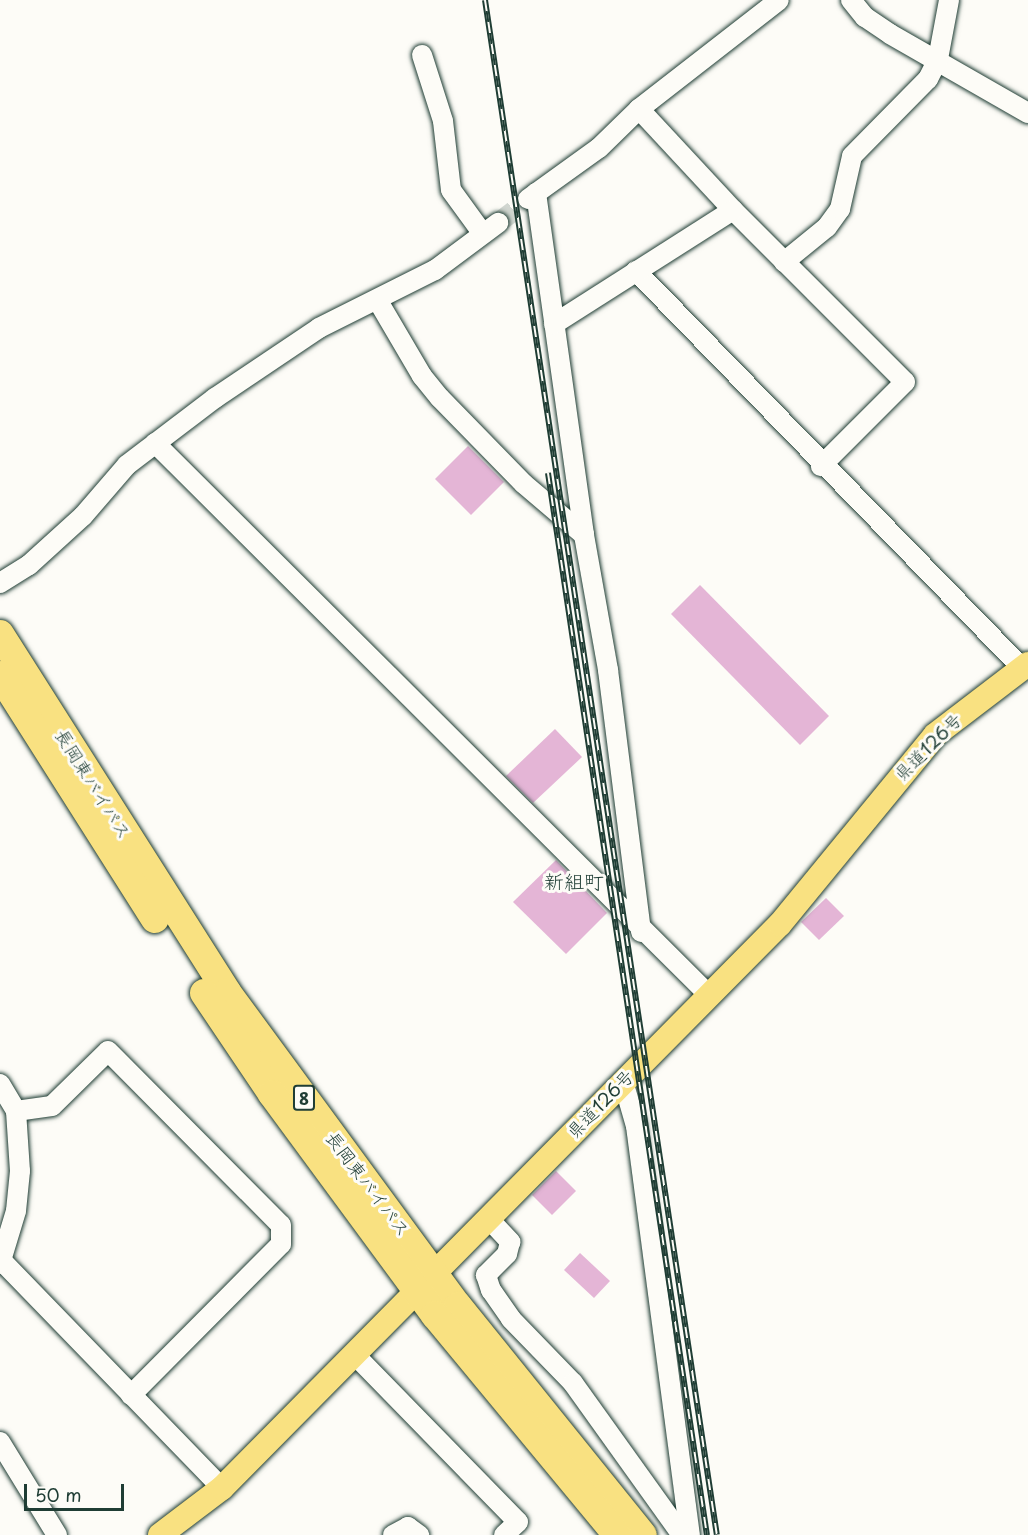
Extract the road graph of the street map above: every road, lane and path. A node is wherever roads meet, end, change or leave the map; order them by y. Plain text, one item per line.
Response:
1 (779, 0) edge
2 (851, 0) edge
3 (949, 0) edge
4 (422, 55) dead end
5 (938, 59) junction
6 (639, 109) junction
7 (1028, 113) edge
8 (733, 210) junction
9 (784, 262) junction
10 (636, 272) junction
11 (378, 301) junction
12 (554, 324) junction
13 (154, 443) junction
14 (821, 466) junction
15 (584, 535) junction
16 (0, 583) edge
17 (0, 634) edge
18 (1025, 666) edge
19 (0, 675) edge
20 (641, 932) junction
21 (709, 995) junction
22 (623, 1081) junction
23 (0, 1084) edge
24 (16, 1111) junction
25 (488, 1218) junction
26 (1, 1262) edge
27 (426, 1282) junction
28 (511, 1319) junction
29 (488, 1343) junction
30 (356, 1355) junction
31 (131, 1395) junction
32 (0, 1442) edge
33 (614, 1445) junction
34 (588, 1466) junction
35 (222, 1488) junction
36 (57, 1535) edge
37 (160, 1535) edge
38 (393, 1535) edge
39 (419, 1535) edge
40 (504, 1535) edge
41 (617, 1535) edge
42 (644, 1535) edge
43 (682, 1535) edge
44 (690, 1535) edge

1 - 6 street
2 - 5 street
3 - 5 street
4 - 11 street
5 - 7 street
5 - 9 street
6 - 8 street
6 - 12 street
8 - 9 street
8 - 10 street
9 - 14 street
10 - 12 street
10 - 14 street
11 - 13 street
11 - 15 street
12 - 15 street
13 - 16 street
13 - 20 street
14 - 18 street
15 - 20 street
17 - 27 highway, 長岡東バイパス / 8
18 - 21 main road, 県道126号
19 - 27 highway, 長岡東バイパス / 8
20 - 21 street
21 - 22 main road, 県道126号
22 - 25 main road, 県道126号
22 - 44 street
23 - 24 street
24 - 26 street
24 - 31 street
25 - 27 main road, 県道126号
25 - 28 street
26 - 31 street
27 - 29 highway, 長岡東バイパス / 8
27 - 30 main road, 県道126号
27 - 41 highway, 長岡東バイパス / 8
28 - 29 street
28 - 33 street
29 - 34 highway, 長岡東バイパス / 8
30 - 35 main road, 県道126号
30 - 40 street
31 - 35 street
32 - 36 street
33 - 34 street
33 - 43 street
34 - 42 highway, 長岡東バイパス / 8
35 - 37 main road, 県道126号
38 - 39 street

